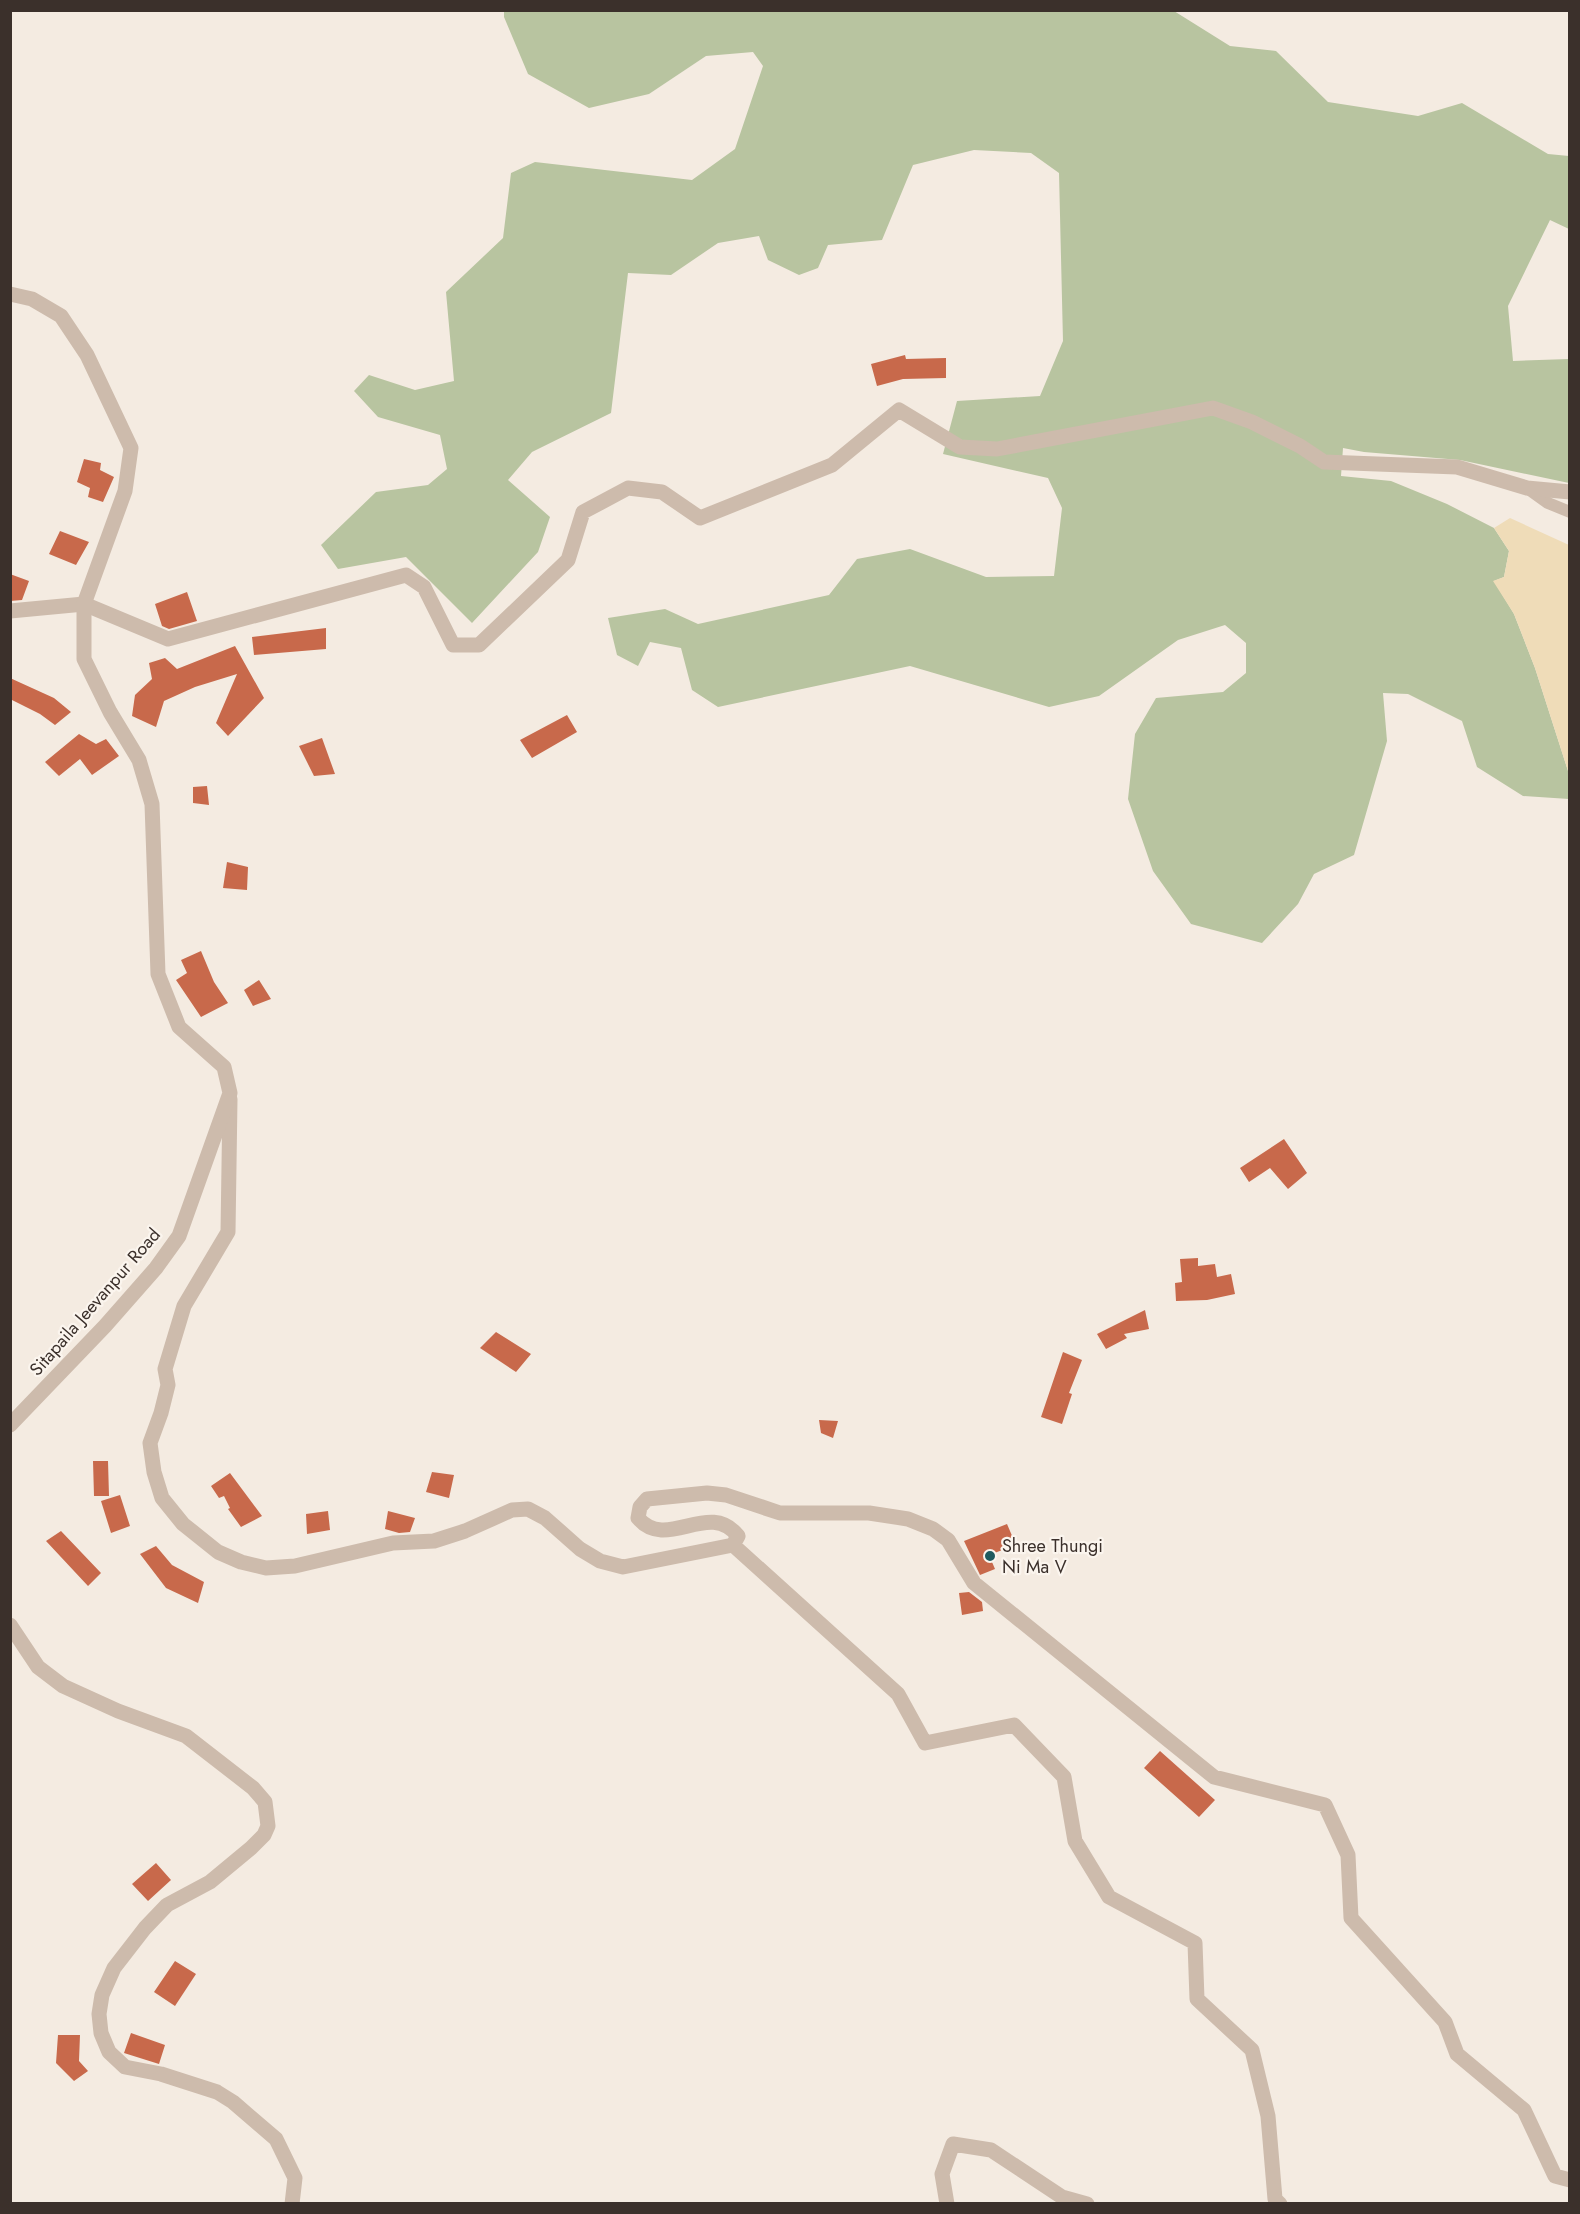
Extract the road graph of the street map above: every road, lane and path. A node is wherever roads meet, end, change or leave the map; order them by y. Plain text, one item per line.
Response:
1 (10, 294) edge
2 (1527, 488) junction
3 (1569, 492) edge
4 (1569, 512) edge
5 (84, 604) junction
6 (10, 611) edge
7 (230, 1093) junction
8 (10, 1425) edge
9 (734, 1545) junction
10 (10, 1625) edge
11 (1569, 2180) edge
12 (292, 2204) edge
13 (947, 2204) edge
14 (1087, 2204) edge
15 (1280, 2204) edge

1 - 5 street
2 - 3 street
2 - 4 lane
2 - 5 street
5 - 6 street
5 - 7 street
7 - 8 street, Sitapaila Jeevanpur Road
7 - 9 street
9 - 11 street
9 - 15 street
10 - 12 street
13 - 14 street

